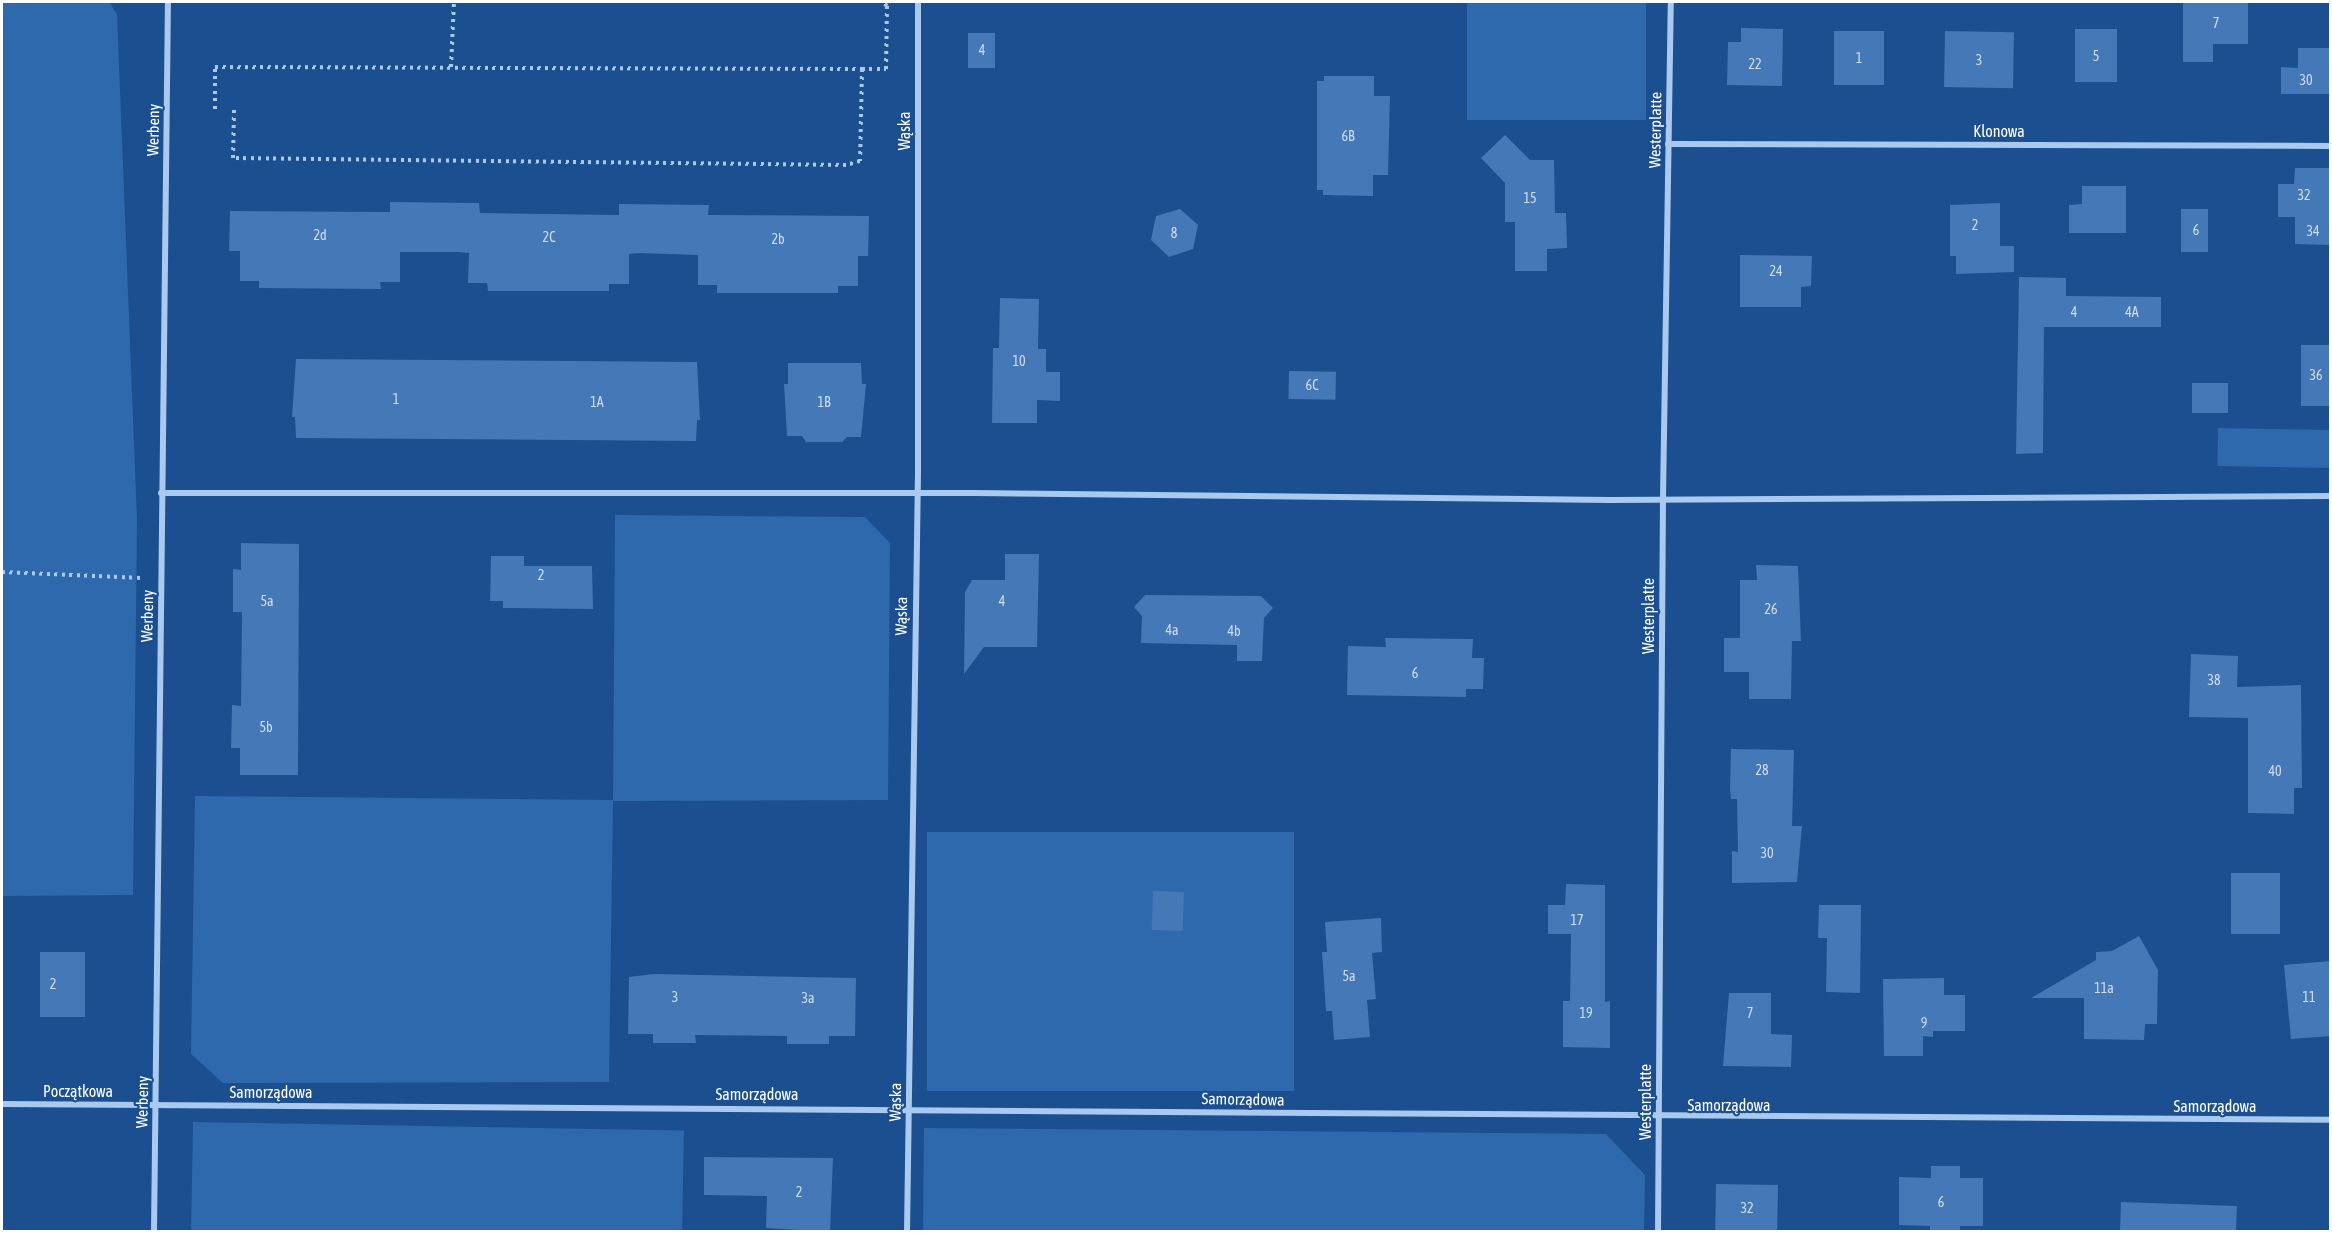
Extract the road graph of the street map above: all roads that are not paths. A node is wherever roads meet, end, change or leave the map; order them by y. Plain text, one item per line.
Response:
1 (168, 2) edge
2 (918, 2) edge
3 (1671, 2) edge
4 (1668, 144) junction
5 (2331, 146) edge
6 (161, 493) junction
7 (916, 493) junction
8 (2331, 496) edge
9 (1663, 498) junction
10 (2, 1104) edge
11 (155, 1105) junction
12 (908, 1109) junction
13 (1659, 1118) junction
14 (2331, 1120) edge
15 (154, 1232) edge
16 (907, 1232) edge
17 (1658, 1232) edge

1 - 6 street, Werbeny
2 - 7 street, Wąska
3 - 4 street, Westerplatte
4 - 5 street, Klonowa
4 - 9 street, Westerplatte
6 - 7 street
6 - 11 street, Werbeny
7 - 9 street
7 - 12 street, Wąska
8 - 9 street
9 - 13 street, Westerplatte
10 - 11 street, Początkowa
11 - 12 street, Samorządowa
11 - 15 street, Werbeny
12 - 13 street, Samorządowa
12 - 16 street, Wąska
13 - 14 street, Samorządowa
13 - 17 street, Westerplatte

